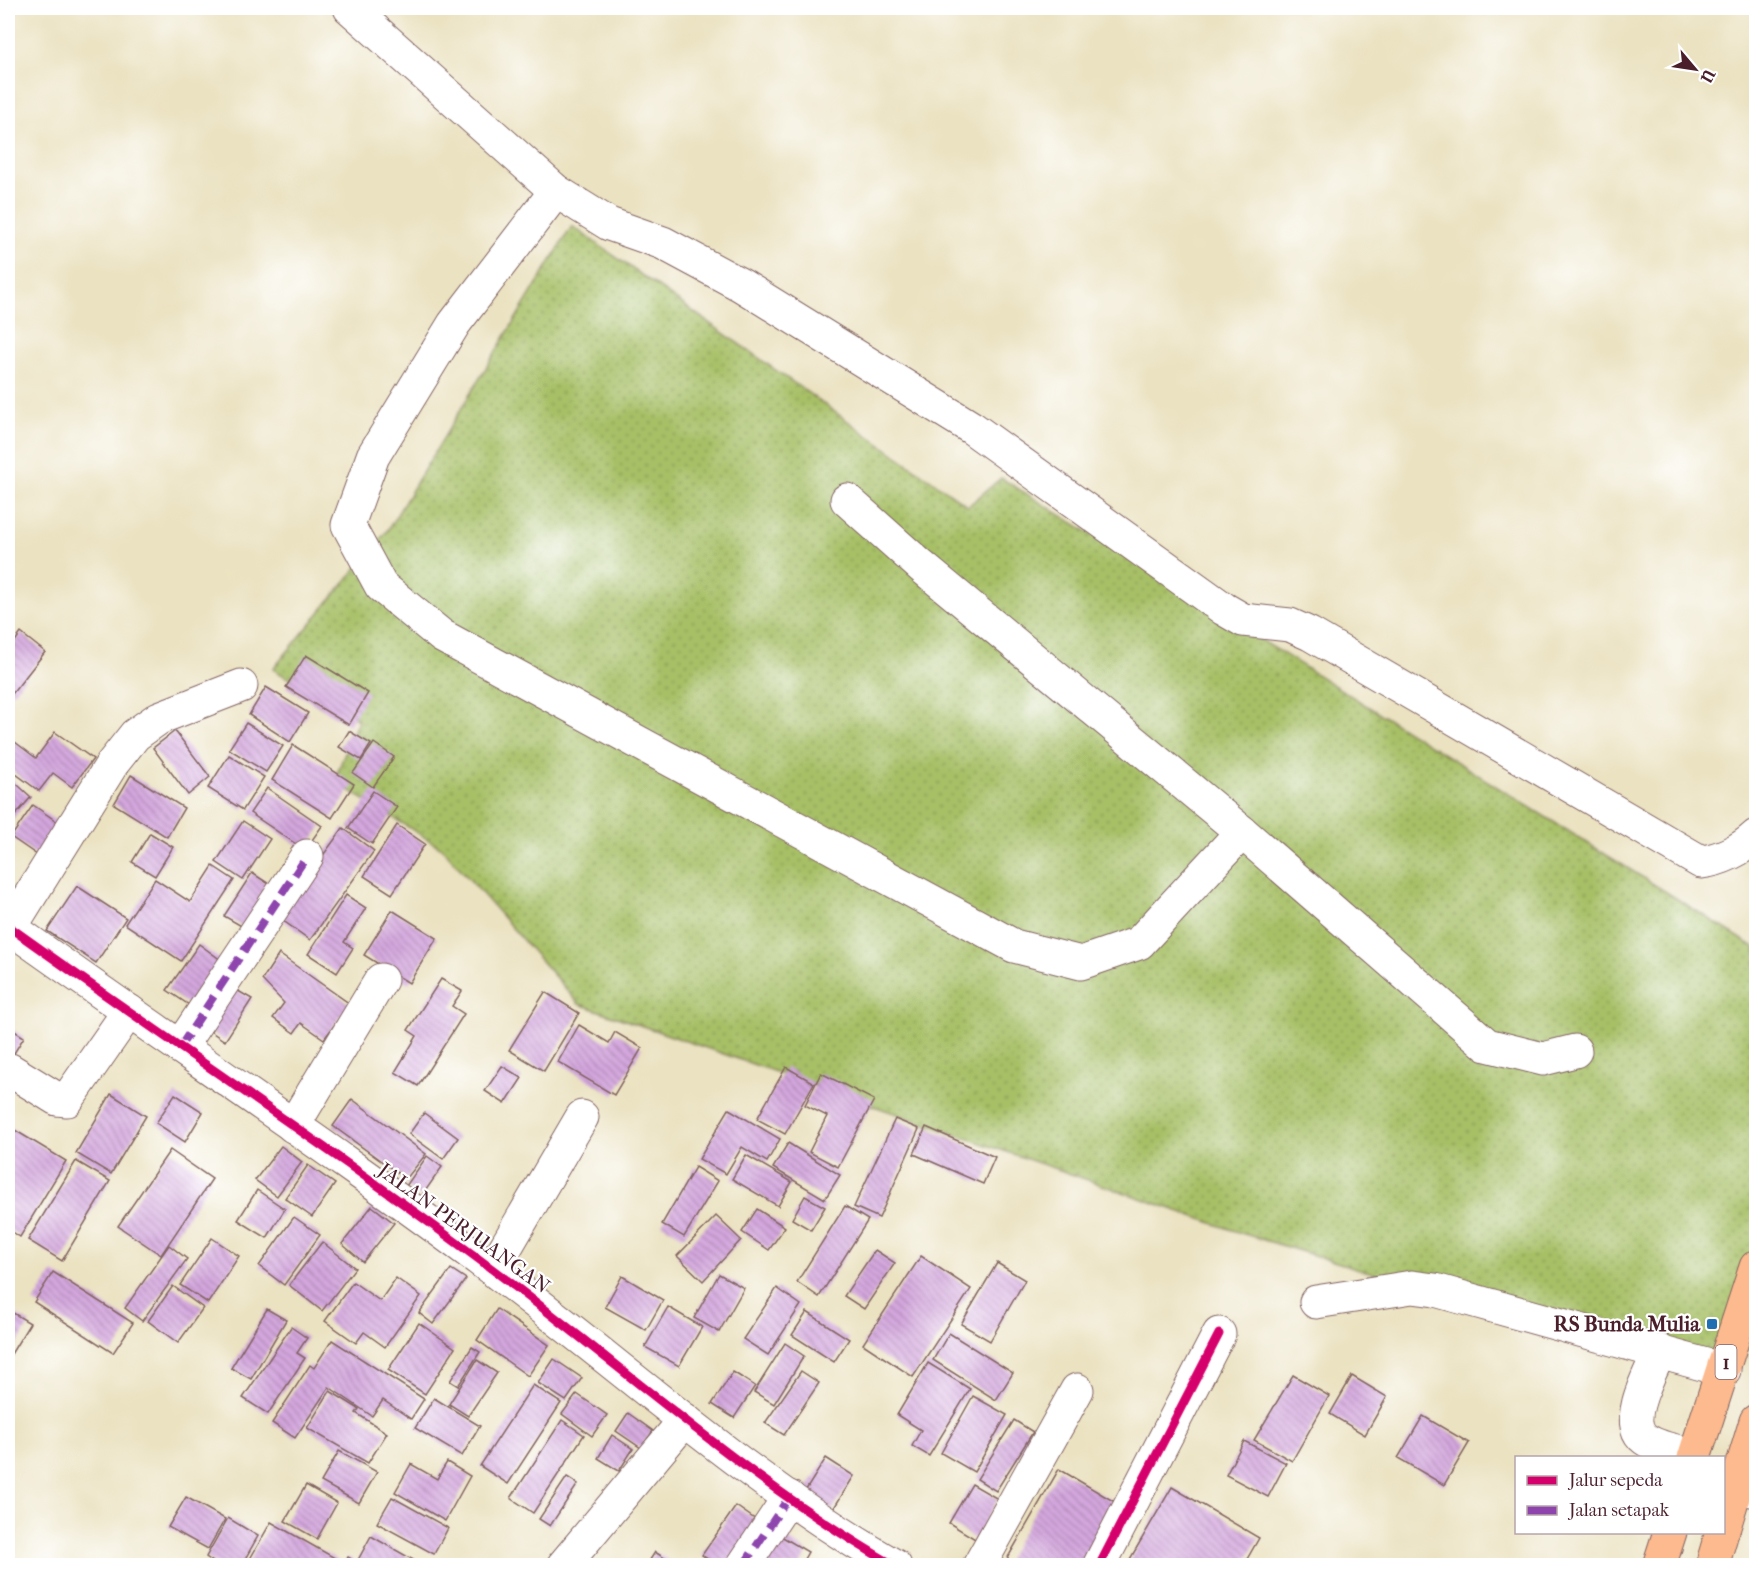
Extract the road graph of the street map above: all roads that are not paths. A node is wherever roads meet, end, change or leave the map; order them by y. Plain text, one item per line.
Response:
1 (350, 8) edge
2 (556, 191) junction
3 (847, 500) dead end
4 (241, 686) dead end
5 (1242, 832) junction
6 (1756, 836) edge
7 (307, 856) dead end
8 (9, 927) edge
9 (381, 980) dead end
10 (129, 1011) junction
11 (180, 1047) junction
12 (1575, 1050) dead end
13 (10, 1070) dead end
14 (582, 1117) dead end
15 (293, 1126) junction
16 (1756, 1267) edge
17 (493, 1269) junction
18 (1316, 1302) dead end
19 (1219, 1334) dead end
20 (1660, 1352) junction
21 (1724, 1370) junction
22 (1077, 1390) dead end
23 (685, 1420) junction
24 (1754, 1439) edge
25 (1694, 1456) edge
26 (1746, 1489) edge
27 (789, 1497) junction
28 (1725, 1525) edge
29 (1670, 1534) edge
30 (1722, 1534) edge
31 (563, 1566) edge
32 (743, 1566) edge
33 (895, 1566) edge
34 (979, 1566) edge
35 (1099, 1566) edge
36 (1659, 1566) edge
37 (1712, 1566) edge

1 - 2 street
2 - 5 street
2 - 6 street
3 - 5 street
4 - 8 street
5 - 12 street
7 - 11 street
8 - 10 street, JALAN PERJUANGAN
9 - 15 street
10 - 11 street, JALAN PERJUANGAN
10 - 13 street
11 - 15 street, JALAN PERJUANGAN
14 - 17 street
15 - 17 street, JALAN PERJUANGAN
16 - 21 highway, 1
17 - 23 street, JALAN PERJUANGAN
18 - 20 street
19 - 35 street
20 - 21 street
20 - 25 street
21 - 25 highway, 1
22 - 34 street
23 - 27 street, JALAN PERJUANGAN
23 - 31 street
24 - 26 highway
26 - 28 highway
27 - 32 street
27 - 33 street, JALAN PERJUANGAN
29 - 36 highway
30 - 37 highway

